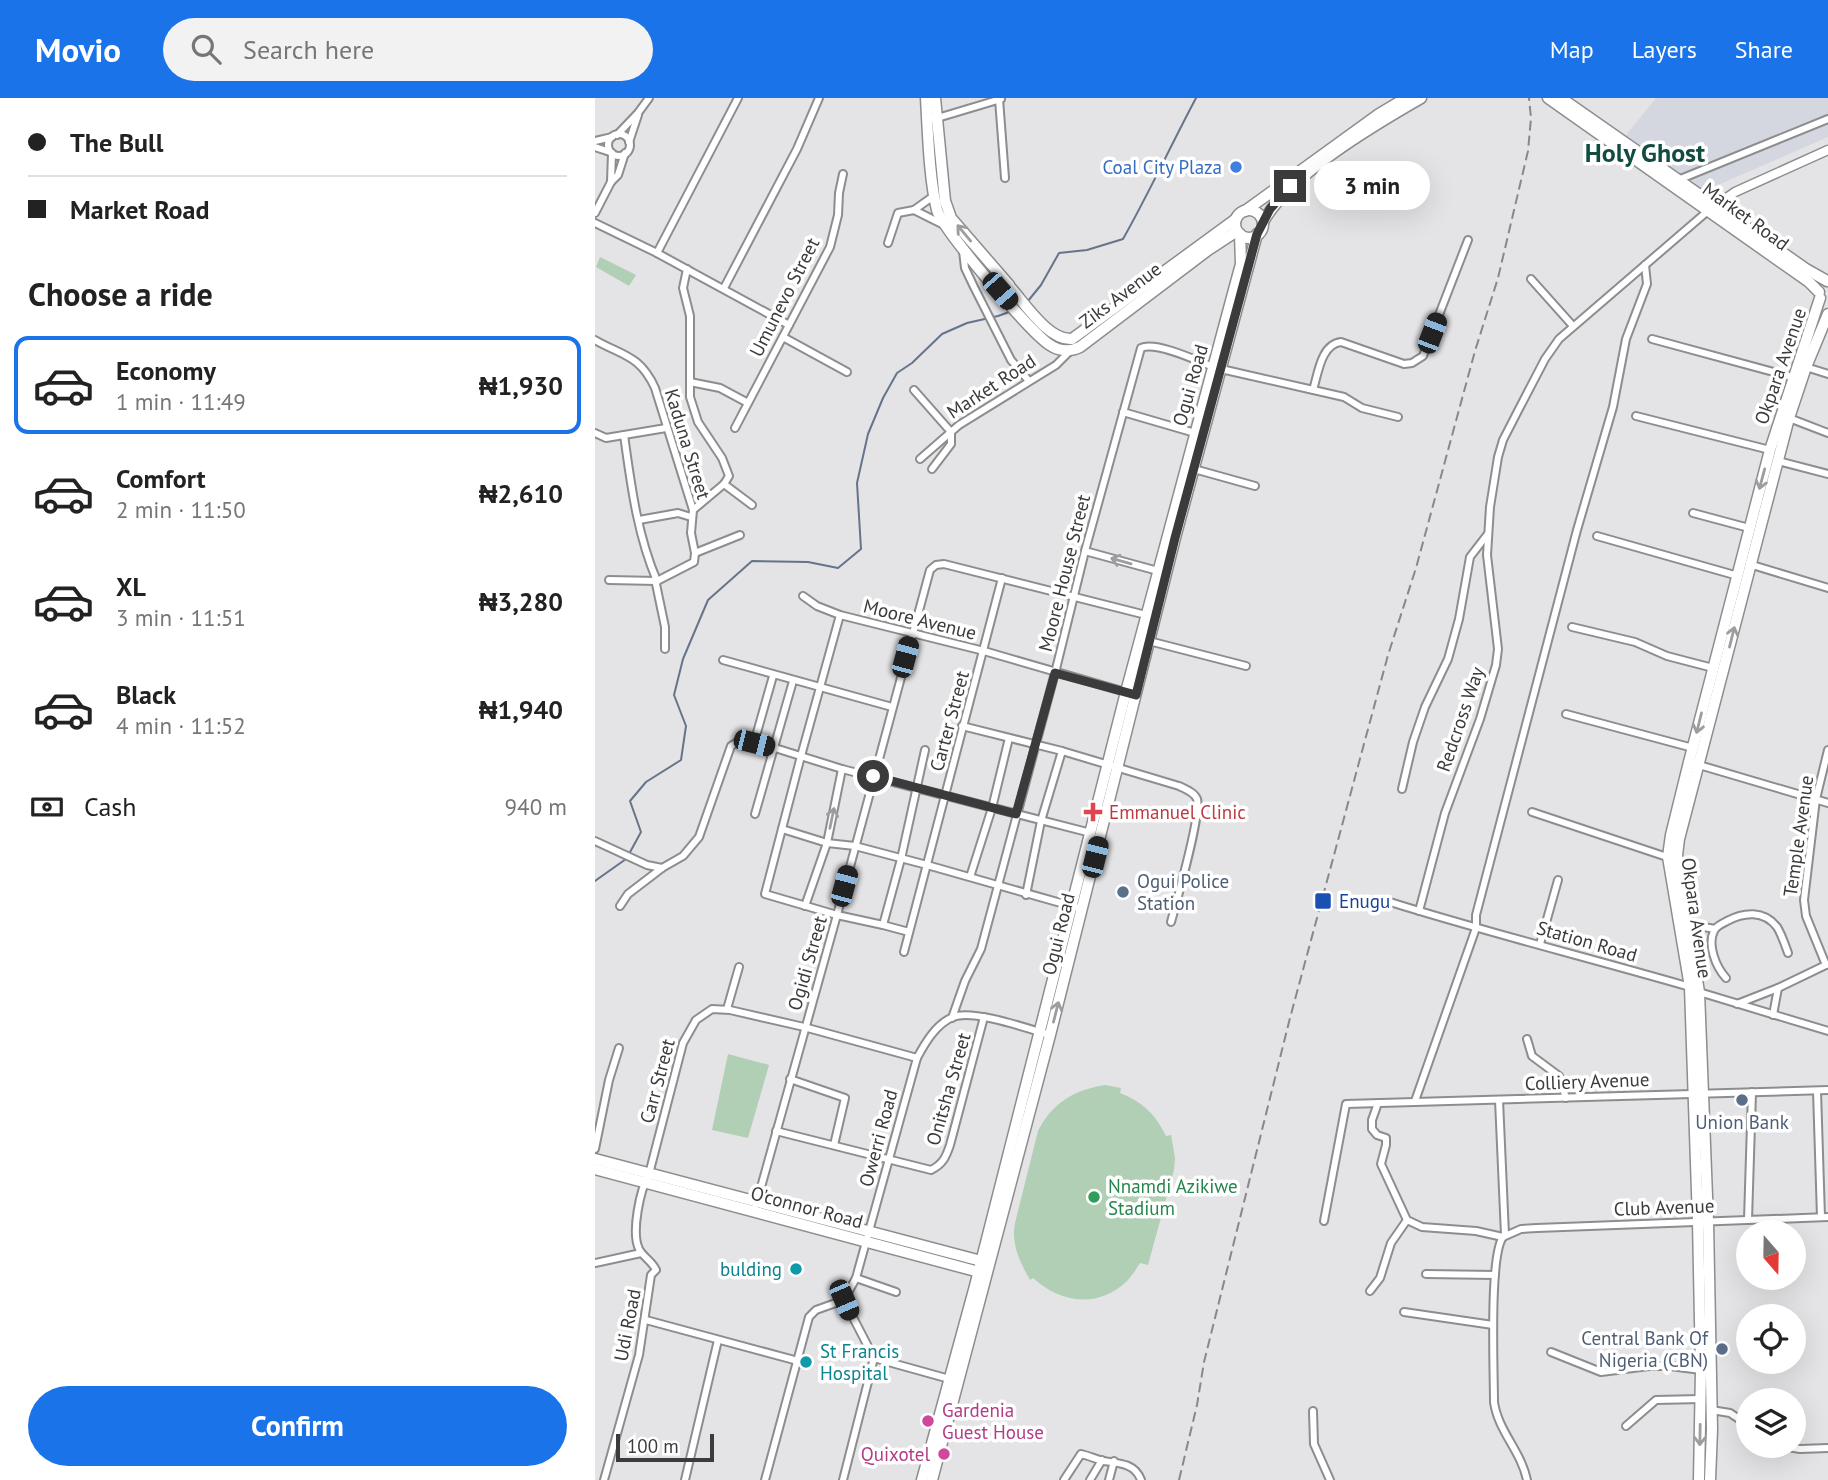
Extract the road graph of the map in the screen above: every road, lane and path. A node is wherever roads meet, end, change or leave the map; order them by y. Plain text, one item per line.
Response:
1 (649, 98) edge
2 (738, 98) edge
3 (819, 98) edge
4 (926, 98) edge
5 (935, 98) edge
6 (1406, 98) edge
7 (1421, 98) edge
8 (1001, 99) edge
9 (1554, 99) edge
10 (638, 113) junction
11 (932, 119) junction
12 (1828, 119) edge
13 (614, 136) junction
14 (595, 141) edge
15 (629, 142) junction
16 (595, 147) edge
17 (1828, 150) edge
18 (611, 153) junction
19 (625, 153) junction
20 (843, 174) dead end
21 (1005, 178) dead end
22 (1678, 180) junction
23 (611, 182) junction
24 (935, 195) junction
25 (1712, 208) junction
26 (914, 210) junction
27 (1245, 211) junction
28 (595, 213) edge
29 (1236, 219) junction
30 (1263, 222) junction
31 (595, 223) edge
32 (944, 225) junction
33 (1239, 233) junction
34 (1257, 234) junction
35 (1468, 240) dead end
36 (888, 243) dead end
37 (963, 249) junction
38 (657, 253) junction
39 (1645, 265) junction
40 (687, 269) junction
41 (1531, 279) dead end
42 (1828, 281) edge
43 (1006, 287) junction
44 (724, 288) junction
45 (1822, 298) edge
46 (1828, 314) edge
47 (1033, 320) junction
48 (789, 325) junction
49 (1573, 326) junction
50 (783, 337) junction
51 (1072, 339) junction
52 (1652, 339) dead end
53 (595, 340) edge
54 (1071, 351) junction
55 (1806, 367) junction
56 (1217, 368) junction
57 (846, 372) dead end
58 (1828, 374) edge
59 (1792, 377) junction
60 (1029, 381) junction
61 (690, 382) junction
62 (914, 390) dead end
63 (1313, 390) junction
64 (748, 402) junction
65 (1788, 404) junction
66 (1123, 412) junction
67 (1636, 416) dead end
68 (1398, 417) dead end
69 (1789, 418) junction
70 (666, 428) junction
71 (735, 428) dead end
72 (951, 432) junction
73 (1195, 432) junction
74 (595, 433) edge
75 (1828, 433) edge
76 (624, 435) junction
77 (1770, 450) junction
78 (920, 459) dead end
79 (1778, 461) junction
80 (932, 469) dead end
81 (1194, 469) junction
82 (1828, 474) edge
83 (724, 484) junction
84 (1255, 486) dead end
85 (753, 505) dead end
86 (692, 513) junction
87 (1693, 513) dead end
88 (639, 520) junction
89 (1749, 528) junction
90 (1489, 533) junction
91 (740, 535) dead end
92 (1597, 537) dead end
93 (1085, 551) junction
94 (695, 553) junction
95 (1746, 563) junction
96 (1158, 572) junction
97 (1738, 576) junction
98 (1002, 578) junction
99 (610, 580) dead end
100 (657, 581) junction
101 (1828, 588) edge
102 (803, 596) dead end
103 (1073, 597) junction
104 (840, 615) junction
105 (1146, 615) junction
106 (1573, 627) dead end
107 (912, 632) junction
108 (1149, 641) junction
109 (665, 649) dead end
110 (984, 651) junction
111 (723, 660) dead end
112 (1246, 666) dead end
113 (1713, 668) junction
114 (1055, 673) junction
115 (773, 676) junction
116 (793, 681) junction
117 (820, 688) junction
118 (1131, 694) junction
119 (1710, 703) junction
120 (892, 707) junction
121 (1566, 714) dead end
122 (962, 726) junction
123 (1009, 738) junction
124 (754, 743) junction
125 (1035, 745) junction
126 (775, 748) junction
127 (1693, 748) junction
128 (925, 750) dead end
129 (1828, 750) edge
130 (1062, 751) junction
131 (801, 756) junction
132 (1693, 763) junction
133 (1113, 767) junction
134 (842, 769) junction
135 (873, 776) junction
136 (916, 788) junction
137 (1402, 789) dead end
138 (946, 796) junction
139 (1816, 799) junction
140 (1828, 803) edge
141 (992, 808) junction
142 (1532, 812) dead end
143 (755, 814) dead end
144 (1016, 814) junction
145 (1041, 821) junction
146 (782, 829) junction
147 (1091, 833) junction
148 (595, 841) edge
149 (827, 842) junction
150 (855, 846) junction
151 (901, 859) junction
152 (1673, 859) junction
153 (927, 866) junction
154 (662, 868) junction
155 (971, 877) junction
156 (1558, 880) dead end
157 (998, 886) junction
158 (1026, 895) junction
159 (1390, 902) dead end
160 (621, 906) dead end
161 (805, 906) junction
162 (1077, 907) junction
163 (1419, 911) junction
164 (837, 915) junction
165 (1171, 922) dead end
166 (1687, 924) junction
167 (883, 925) junction
168 (1476, 928) junction
169 (1715, 929) junction
170 (909, 932) junction
171 (1540, 944) junction
172 (904, 952) dead end
173 (1788, 953) dead end
174 (1827, 964) edge
175 (739, 967) dead end
176 (1726, 978) dead end
177 (1778, 988) junction
178 (1694, 989) junction
179 (1737, 1004) junction
180 (727, 1009) junction
181 (1773, 1015) junction
182 (984, 1017) junction
183 (952, 1018) junction
184 (804, 1027) junction
185 (1828, 1031) edge
186 (1045, 1034) junction
187 (1527, 1039) dead end
188 (619, 1048) dead end
189 (917, 1058) junction
190 (790, 1079) junction
191 (1828, 1090) edge
192 (1817, 1091) junction
193 (1752, 1093) junction
194 (1699, 1094) junction
195 (1566, 1098) junction
196 (1499, 1100) junction
197 (1415, 1101) junction
198 (1378, 1103) junction
199 (776, 1131) junction
200 (834, 1145) junction
201 (595, 1149) edge
202 (889, 1159) junction
203 (595, 1160) edge
204 (595, 1169) edge
205 (647, 1178) junction
206 (755, 1207) junction
207 (1825, 1217) edge
208 (1407, 1220) junction
209 (1736, 1220) edge
210 (1748, 1220) joint
211 (1703, 1221) junction
212 (1324, 1222) dead end
213 (868, 1236) junction
214 (1504, 1236) junction
215 (984, 1247) junction
216 (641, 1253) junction
217 (961, 1261) junction
218 (595, 1263) edge
219 (984, 1267) junction
220 (1426, 1274) dead end
221 (1495, 1275) junction
222 (856, 1278) junction
223 (975, 1286) junction
224 (1370, 1290) dead end
225 (896, 1292) dead end
226 (844, 1300) junction
227 (1403, 1312) dead end
228 (646, 1320) junction
229 (1493, 1325) junction
230 (718, 1340) junction
231 (1551, 1352) dead end
232 (874, 1358) junction
233 (798, 1361) junction
234 (1706, 1370) junction
235 (955, 1380) junction
236 (1701, 1399) junction
237 (1711, 1410) junction
238 (1313, 1411) dead end
239 (1736, 1417) edge
240 (1626, 1426) dead end
241 (1828, 1448) edge
242 (1806, 1449) edge
243 (1101, 1461) junction
244 (1114, 1461) junction
245 (604, 1480) edge
246 (685, 1480) edge
247 (765, 1480) edge
248 (842, 1480) edge
249 (922, 1480) edge
250 (932, 1480) edge
251 (1064, 1480) edge
252 (1090, 1480) edge
253 (1109, 1480) edge
254 (1140, 1480) edge
255 (1330, 1480) edge
256 (1527, 1480) edge
257 (1699, 1480) edge
258 (1710, 1480) edge

1 - 10 street
2 - 38 street
3 - 44 street
4 - 11 main road, Ziks Avenue
5 - 11 main road, Ziks Avenue
6 - 27 main road
7 - 30 main road
8 - 11 street
8 - 21 street
9 - 22 main road, Market Road
9 - 25 main road, Market Road
10 - 13 street
10 - 15 street
11 - 24 main road, Ziks Avenue
43 -> 11 main road, Ziks Avenue
12 - 22 street
13 - 14 street
13 - 15 street
13 - 18 street
15 - 19 street
16 - 18 street
17 - 25 street
18 - 19 street
18 - 23 street
19 - 23 street
20 - 48 street, Umunevo Street
22 - 25 main road, Market Road
23 - 28 street
24 - 26 street
24 - 32 main road, Ziks Avenue
25 - 39 street, Redcross Way
25 - 42 main road, Market Road
25 - 45 main road, Market Road
26 - 32 street
26 - 36 street
27 - 29 main road
27 - 30 main road
29 - 33 main road
29 - 51 main road, Ziks Avenue
30 - 34 main road
31 - 38 street
32 - 37 main road, Ziks Avenue
33 - 34 main road
33 - 54 main road, Ziks Avenue
33 - 56 main road, Ogui Road
34 - 56 main road, Ogui Road
35 - 63 street
37 - 43 main road, Ziks Avenue
37 - 60 street
38 - 40 street
39 - 49 street, Redcross Way
39 - 168 street
40 - 44 street
40 - 61 street
41 - 49 street
42 - 45 main road, Okpara Avenue
43 - 47 main road, Ziks Avenue
44 - 48 street
45 - 59 main road, Okpara Avenue
46 - 55 main road, Okpara Avenue
47 - 51 main road, Ziks Avenue
47 - 54 main road, Ziks Avenue
48 - 50 street, Umunevo Street
49 - 90 street, Redcross Way
50 - 57 street
50 - 64 street, Umunevo Street
51 - 54 street
52 - 59 street
53 - 70 street, Kaduna Street
54 - 60 street, Market Road
55 - 58 street
55 - 65 main road, Okpara Avenue
56 - 63 street
56 - 66 street, Moore House Street
56 - 73 main road, Ogui Road
56 - 81 main road, Ogui Road
59 - 65 main road, Okpara Avenue
60 - 72 street, Market Road
61 - 64 street
61 - 83 street
62 - 72 street
63 - 68 street
64 - 71 street, Umunevo Street
65 - 69 main road, Okpara Avenue
65 - 77 main road, Okpara Avenue
66 - 73 street
66 - 93 street, Moore House Street
67 - 77 street
69 - 75 street
69 - 79 main road, Okpara Avenue
70 - 76 street
70 - 86 street, Kaduna Street
72 - 78 street, Market Road
72 - 80 street
73 - 96 main road, Ogui Road
74 - 76 street
76 - 88 street
77 -> 89 main road, Okpara Avenue
79 - 82 street
79 - 95 main road, Okpara Avenue
81 - 84 street
81 - 108 main road, Ogui Road
83 - 85 street
83 - 86 street
86 - 88 street
86 - 94 street, Kaduna Street
87 - 89 street
88 - 100 street
89 - 95 main road, Okpara Avenue
90 - 137 street
90 - 163 street, Redcross Way
91 - 94 street
92 - 97 street
96 -> 93 street
93 - 103 street, Moore House Street
94 - 100 street
95 - 97 main road, Okpara Avenue
95 - 101 street
119 -> 95 main road, Okpara Avenue
96 - 105 main road, Ogui Road
97 - 113 main road, Okpara Avenue
98 - 103 street
98 - 107 street, Ogidi Street
98 - 110 street, Carter Street
99 - 100 street
100 - 109 street
102 - 104 street
103 - 105 street
103 - 114 street, Moore House Street
104 - 107 street, Moore Avenue
104 - 117 street, Moore Avenue
105 - 118 main road, Ogui Road
106 - 113 street
107 - 110 street, Moore Avenue
107 - 120 street, Ogidi Street
108 - 112 street
108 - 118 main road, Ogui Road
110 - 114 street, Moore Avenue
110 - 122 street, Carter Street
111 - 115 street
113 - 119 main road, Okpara Avenue
114 - 118 street, Moore Avenue
114 - 125 street, Moore House Street
115 - 116 street
115 - 124 street
116 - 117 street
116 - 126 street
117 - 120 street
117 - 131 street, Moore Avenue
118 - 133 main road, Ogui Road
119 -> 127 main road, Okpara Avenue
119 - 132 main road, Okpara Avenue
120 - 135 street, Ogidi Street
121 - 127 street
122 - 123 street
122 - 138 street, Carter Street
123 - 125 street
123 - 141 street
124 - 126 street
124 - 154 street
125 - 130 street
125 - 144 street, Moore House Street
126 - 131 street
126 - 143 street
127 - 132 main road, Okpara Avenue
128 - 136 street
129 - 139 street, Temple Avenue
130 - 133 street
130 - 145 street
131 - 134 street
131 - 146 street, Moore Avenue
132 - 139 street
132 - 152 main road, Okpara Avenue
133 - 147 main road, Ogui Road
133 - 162 main road, Ogui Road
133 - 165 street
134 - 135 street
149 -> 134 street
135 - 136 street
135 - 150 street, Ogidi Street
136 - 138 street
136 - 151 street
138 - 141 street
138 - 153 street, Carter Street
139 - 140 street
139 - 174 street, Temple Avenue
141 - 144 street
141 - 155 street
142 - 152 street
144 - 145 street
144 - 157 street, Moore House Street
145 - 147 street
145 - 158 street
146 - 149 street
146 - 161 street, Moore Avenue
147 - 162 main road, Ogui Road
148 - 154 street
149 - 150 street
149 - 161 street
150 - 151 street
150 - 164 street, Ogidi Street
151 - 153 street
151 - 167 street
152 - 166 main road, Okpara Avenue
152 - 178 main road, Okpara Avenue
153 - 155 street
153 - 170 street, Carter Street
154 - 160 street
155 - 157 street
156 - 171 street
157 - 158 street
157 - 183 street, Moore House Street
158 - 162 street
159 - 163 street, Station Road
161 - 164 street
162 - 186 main road, Ogui Road
163 - 168 street, Station Road
164 - 167 street
164 - 184 street, Ogidi Street
166 - 169 street
166 - 178 main road, Okpara Avenue
167 - 170 street
168 - 171 street, Station Road
168 - 197 street
169 - 173 street
169 - 176 street
170 - 172 street, Carter Street
171 - 178 street, Station Road
174 - 177 street
175 - 180 street
177 - 179 street
177 - 181 street
178 - 179 street, Station Road
178 - 194 main road, Okpara Avenue
179 - 181 street, Station Road
180 - 184 street
180 - 205 street, Carr Street
181 - 185 street, Station Road
182 - 183 street
182 - 186 street
182 - 202 street, Onitsha Street
183 - 189 street, Owerri Road
184 - 189 street
184 - 190 street, Ogidi Street
186 - 215 main road, Ogui Road
186 - 219 main road, Ogui Road
187 - 195 street
188 - 201 street
189 - 202 street, Owerri Road
190 - 199 street, Ogidi Street
190 - 200 street
191 - 192 street, Colliery Avenue
192 - 193 street, Colliery Avenue
192 - 207 street
193 - 194 street, Colliery Avenue
193 - 210 street
194 - 195 street, Colliery Avenue
194 - 211 main road, Okpara Avenue
195 - 196 street, Colliery Avenue
196 - 197 street, Colliery Avenue
196 - 214 street
197 - 198 street, Colliery Avenue
198 - 208 street
198 - 212 street, Colliery Avenue
199 - 200 street, Onitsha Street
199 - 206 street, Ogidi Street
200 - 202 street, Onitsha Street
202 - 213 street, Owerri Road
203 - 205 main road
204 - 205 main road
205 - 206 main road, O'connor Road
205 - 216 street, Udi Road
206 - 213 main road, O'connor Road
207 - 210 street, Club Avenue
208 - 214 street
208 - 224 street
209 - 211 street, Club Avenue
211 - 214 street, Club Avenue
211 - 234 main road, Okpara Avenue
213 - 217 main road, O'connor Road
213 - 222 street, Owerri Road
214 - 221 street
215 - 217 main road
215 - 219 main road, Ogui Road
216 - 218 street
216 - 228 street, Udi Road
217 - 219 main road, O'connor Road
217 - 223 main road
219 - 223 main road, Ogui Road
219 - 235 main road, Ogui Road
220 - 221 street
221 - 229 street
222 - 225 street
222 - 226 street, Owerri Road
223 - 235 main road, Ogui Road
226 - 232 street
226 - 233 street
227 - 229 street
228 - 230 street
228 - 245 street, Udi Road
229 - 256 street
230 - 233 street
230 - 246 street
231 - 234 street
232 - 235 street
232 - 248 street
233 - 247 street
234 - 236 main road, Okpara Avenue
234 - 237 main road, Okpara Avenue
235 - 249 main road, Ogui Road
235 - 250 main road, Ogui Road
236 - 240 street
236 -> 257 main road, Okpara Avenue
237 - 239 street
237 - 258 main road, Okpara Avenue
238 - 255 street
241 - 242 street
243 - 244 street
243 - 251 street
243 - 252 street
244 - 253 street
244 - 254 street

